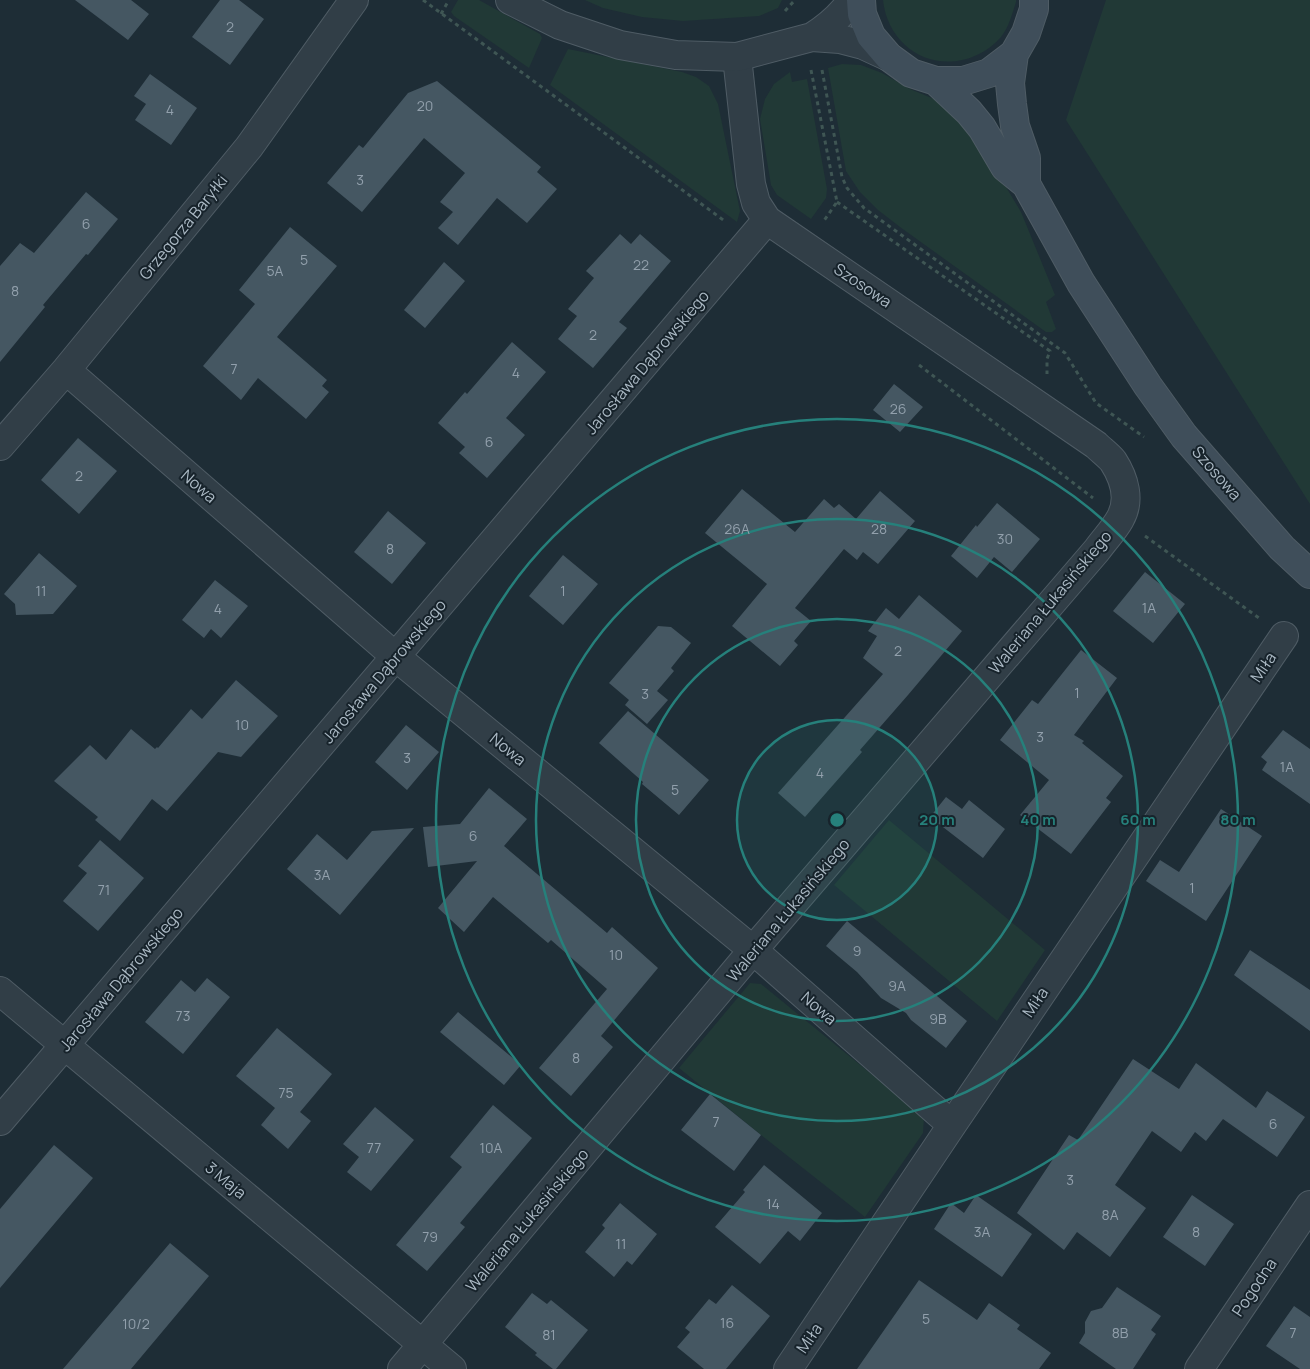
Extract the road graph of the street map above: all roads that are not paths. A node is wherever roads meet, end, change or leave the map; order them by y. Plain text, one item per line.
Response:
1 (354, 0) edge
2 (510, 0) edge
3 (852, 0) edge
4 (861, 0) edge
5 (1034, 0) edge
6 (812, 37) junction
7 (1014, 54) junction
8 (737, 57) junction
9 (889, 57) junction
10 (936, 81) junction
11 (1026, 184) junction
12 (767, 220) junction
13 (66, 370) junction
14 (1096, 445) joint
15 (0, 446) edge
16 (1310, 574) edge
17 (1284, 636) road end
18 (396, 657) junction
19 (753, 950) junction
20 (0, 991) edge
21 (65, 1045) junction
22 (0, 1121) edge
23 (952, 1125) junction
24 (1310, 1205) edge
25 (422, 1345) junction
26 (402, 1369) edge
27 (452, 1369) edge
28 (788, 1369) edge
29 (1199, 1369) edge

1 - 13 street, Grzegorza Baryłki
2 - 8 street
3 - 6 street
4 - 9 main road
5 - 7 main road
6 - 8 street
6 - 9 street
7 - 10 main road
7 - 11 main road, Szosowa
8 - 12 street, Szosowa
9 - 10 main road
10 - 11 main road, Szosowa
11 - 16 main road, Szosowa
12 - 14 street, Szosowa
12 - 18 street, Jarosława Dąbrowskiego
13 - 15 street, Grzegorza Baryłki
13 - 18 street, Nowa
14 - 19 street, Waleriana Łukasińskiego
17 - 23 street, Miła
18 - 19 street, Nowa
18 - 21 street, Jarosława Dąbrowskiego
19 - 23 street, Nowa
19 - 25 street, Waleriana Łukasińskiego
20 - 21 street, 3 Maja
21 - 22 street, Jarosława Dąbrowskiego
21 - 25 street, 3 Maja
23 - 28 street, Miła
24 - 29 street, Pogodna
25 - 26 street, Waleriana Łukasińskiego
25 - 27 street, 3 Maja

